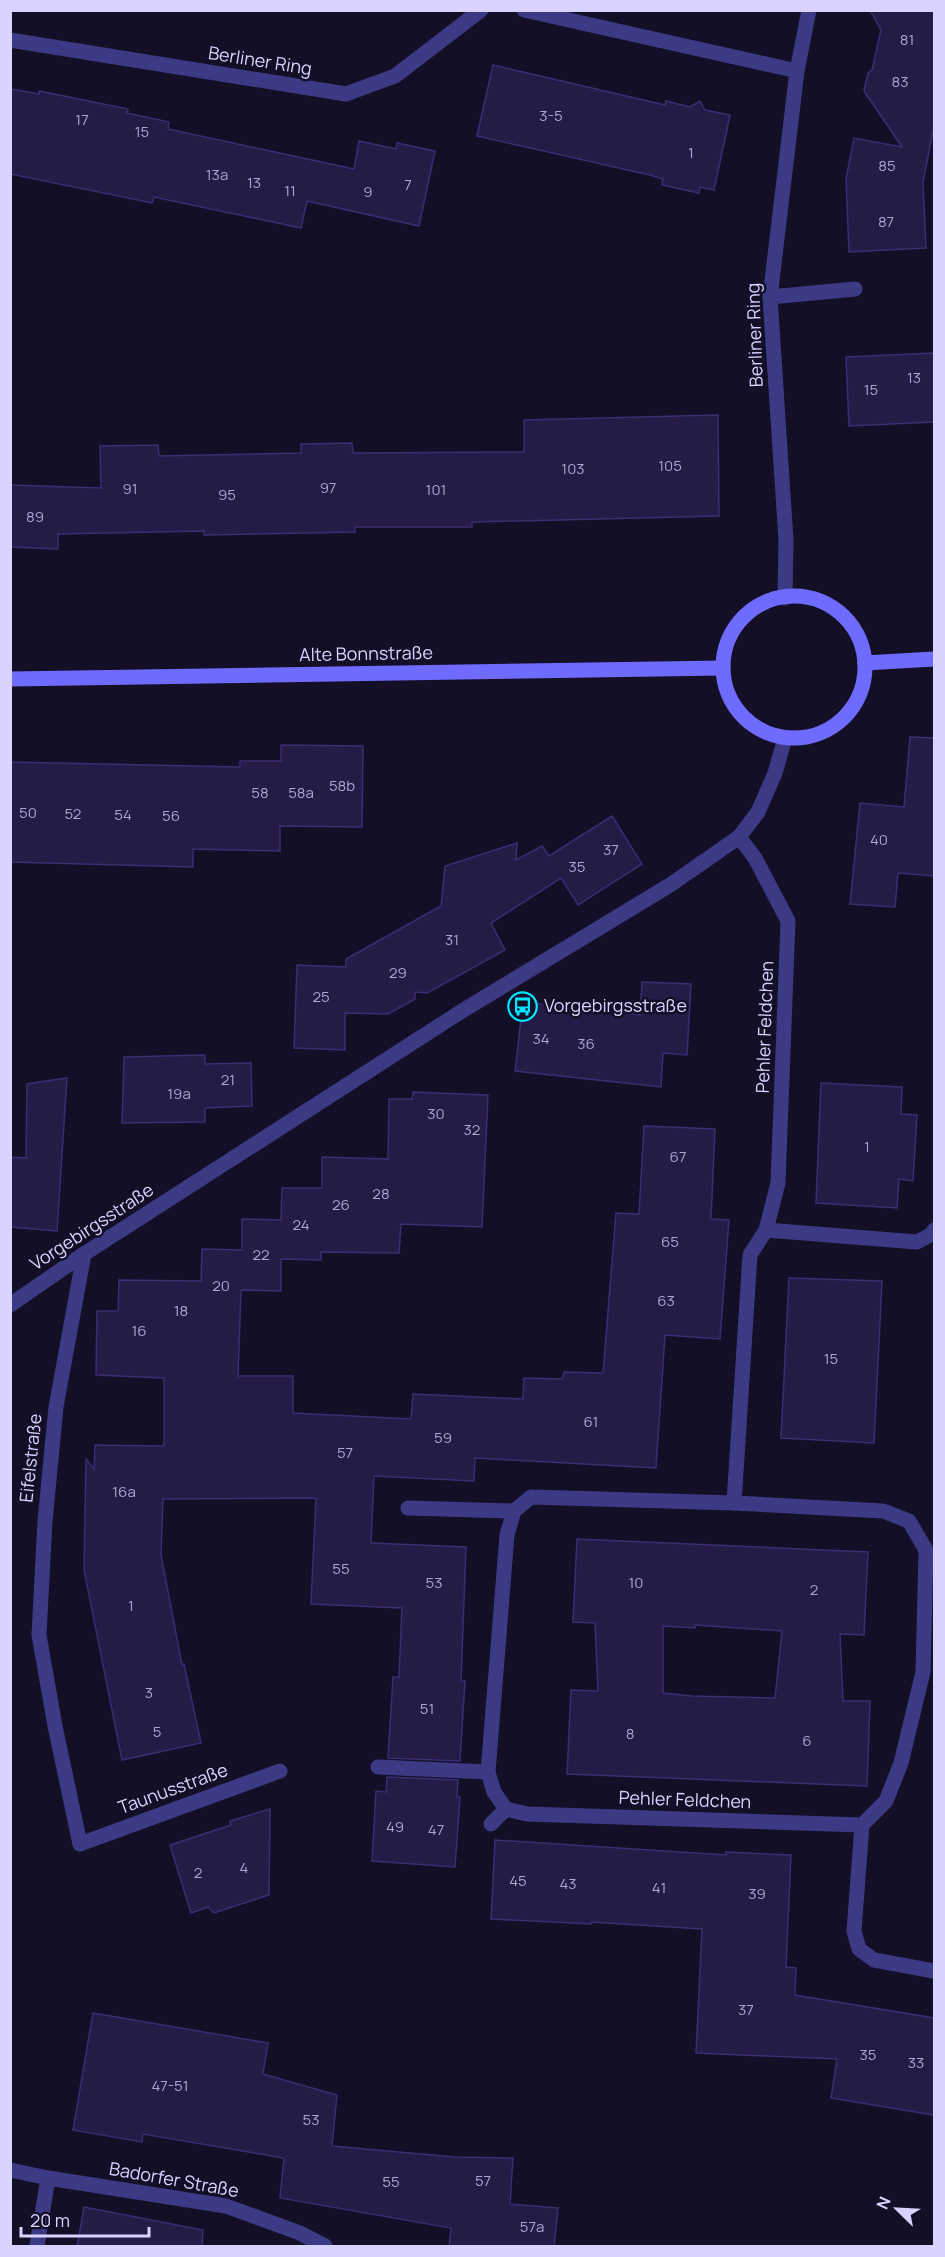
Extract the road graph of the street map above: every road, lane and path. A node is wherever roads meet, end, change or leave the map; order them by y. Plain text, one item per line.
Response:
1 (481, 10) edge
2 (524, 10) edge
3 (809, 10) edge
4 (10, 40) edge
5 (796, 71) junction
6 (855, 289) dead end
7 (770, 297) junction
8 (785, 598) junction
9 (934, 658) edge
10 (866, 663) junction
11 (723, 668) junction
12 (10, 679) edge
13 (785, 738) junction
14 (739, 837) junction
15 (766, 1230) junction
16 (934, 1230) edge
17 (84, 1254) junction
18 (10, 1305) edge
19 (734, 1503) junction
20 (408, 1508) dead end
21 (514, 1511) junction
22 (929, 1672) edge
23 (378, 1767) dead end
24 (280, 1771) dead end
25 (489, 1772) junction
26 (506, 1809) junction
27 (492, 1824) dead end
28 (862, 1825) junction
29 (80, 1844) joint
30 (934, 1971) edge
31 (10, 2170) edge
32 (48, 2178) junction
33 (38, 2247) edge
34 (325, 2247) edge

1 - 4 street, Berliner Ring
2 - 5 street
3 - 5 street, Berliner Ring
5 - 7 street, Berliner Ring
6 - 7 street
7 - 8 street, Berliner Ring
8 - 10 main road
8 - 11 main road
9 - 10 main road
10 - 13 main road
11 - 12 main road, Alte Bonnstraße
11 - 13 main road
13 - 14 street, Vorgebirgsstraße
14 - 15 street, Pehler Feldchen
14 - 17 street, Vorgebirgsstraße
15 - 16 street
15 - 19 street, Pehler Feldchen
17 - 18 street, Vorgebirgsstraße
17 - 29 street, Eifelstraße
19 - 21 street
19 - 22 street
20 - 21 street
21 - 25 street
22 - 28 street
23 - 25 street
24 - 29 street, Taunusstraße
25 - 26 street
26 - 27 street
26 - 28 street, Pehler Feldchen
28 - 30 street
31 - 32 street, Badorfer Straße
32 - 33 street
32 - 34 street, Badorfer Straße

